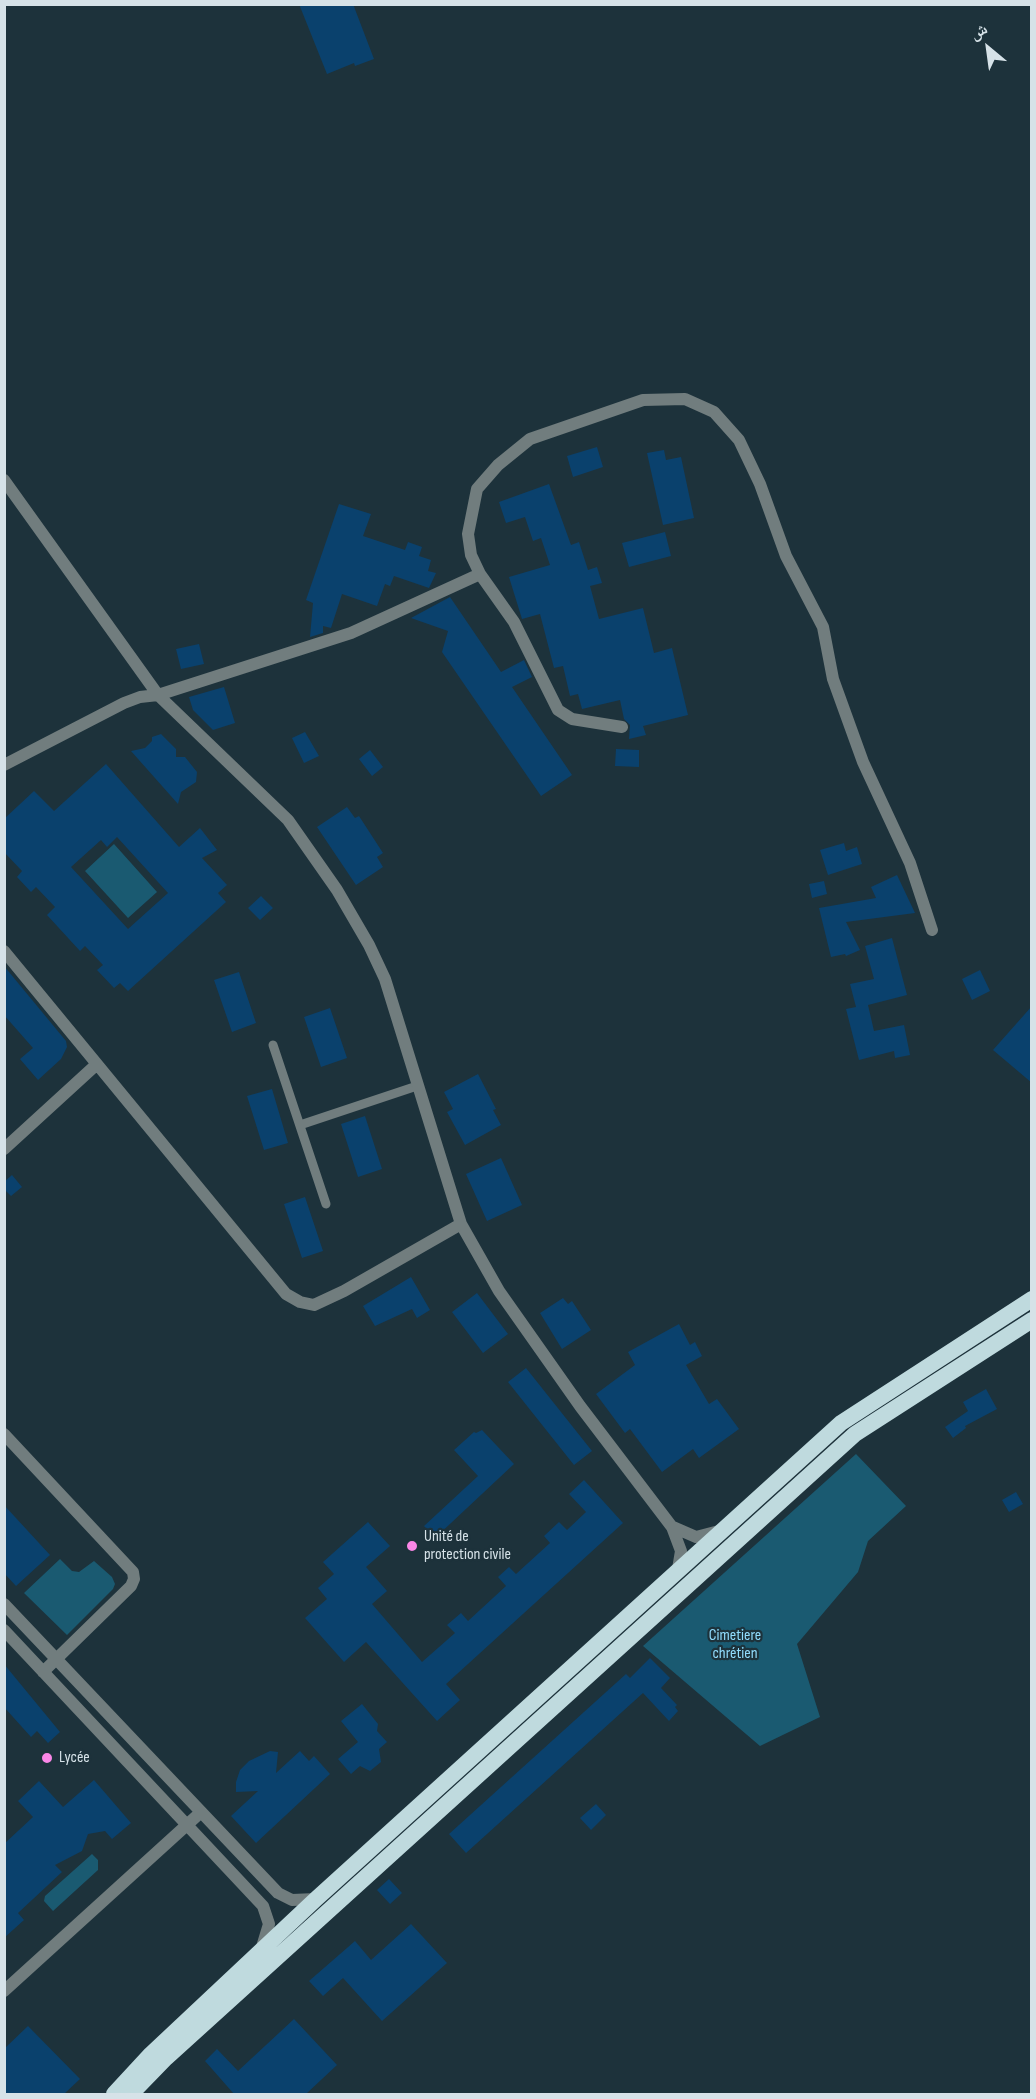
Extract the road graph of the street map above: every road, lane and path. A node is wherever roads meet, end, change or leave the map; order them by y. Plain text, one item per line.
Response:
1 (4, 480) edge
2 (480, 574) junction
3 (158, 695) junction
4 (622, 727) dead end
5 (4, 765) edge
6 (932, 930) dead end
7 (4, 951) edge
8 (273, 1045) dead end
9 (97, 1064) junction
10 (417, 1086) junction
11 (300, 1125) junction
12 (4, 1149) edge
13 (326, 1204) dead end
14 (461, 1224) junction
15 (1032, 1299) edge
16 (1032, 1320) edge
17 (4, 1434) edge
18 (672, 1527) junction
19 (720, 1531) junction
20 (678, 1569) junction
21 (7, 1610) edge
22 (4, 1630) edge
23 (57, 1659) junction
24 (43, 1672) junction
25 (200, 1813) junction
26 (186, 1827) junction
27 (316, 1899) junction
28 (261, 1949) junction
29 (4, 1991) edge
30 (114, 2094) edge
31 (130, 2094) edge

1 - 3 street
2 - 3 street
2 - 4 street
2 - 6 street
3 - 5 street
3 - 10 street
7 - 9 street
8 - 11 lane
9 - 12 street
9 - 14 street
10 - 11 lane
10 - 14 street
11 - 13 lane
14 - 18 street
15 - 19 highway
16 - 31 highway
17 - 23 street
18 - 19 street
18 - 20 street
19 - 20 highway
20 - 27 highway
21 - 23 street
22 - 24 street
23 - 24 street
23 - 25 street
24 - 26 street
25 - 26 street
25 - 27 street
26 - 28 street
26 - 29 street
27 - 28 highway
28 - 30 highway

